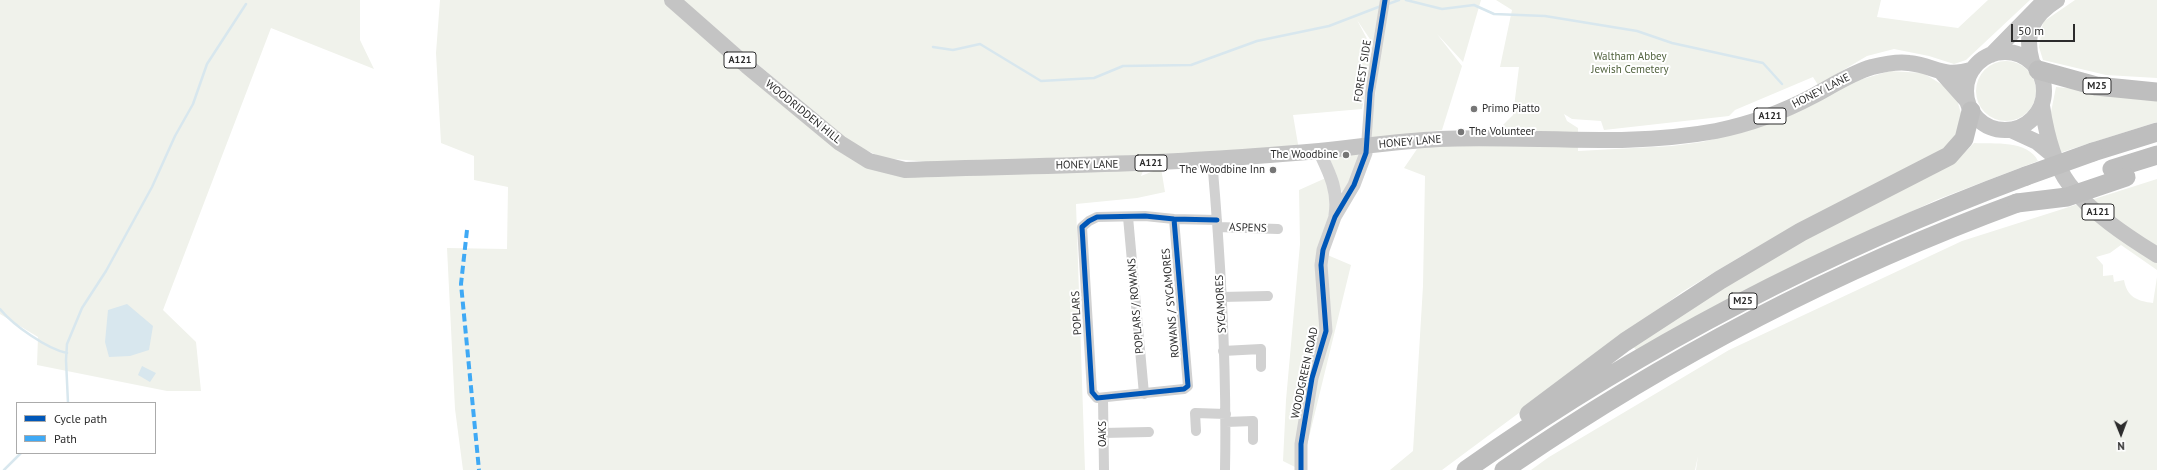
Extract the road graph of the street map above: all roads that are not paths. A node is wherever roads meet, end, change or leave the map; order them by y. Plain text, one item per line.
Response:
1 (672, 0) edge
2 (1385, 0) edge
3 (2045, 0) edge
4 (2057, 0) edge
5 (1991, 55) junction
6 (2035, 66) junction
7 (1973, 69) junction
8 (1942, 73) junction
9 (2157, 92) edge
10 (1969, 106) junction
11 (2042, 106) junction
12 (2012, 130) junction
13 (2157, 132) edge
14 (1366, 146) junction
15 (1319, 151) junction
16 (2157, 155) edge
17 (2054, 156) junction
18 (1212, 159) junction
19 (886, 166) joint
20 (2157, 168) edge
21 (2119, 173) junction
22 (1128, 217) junction
23 (1335, 217) junction
24 (1174, 219) junction
25 (1218, 223) junction
26 (1278, 229) dead end
27 (2157, 255) edge
28 (1268, 296) dead end
29 (1221, 297) junction
30 (1223, 351) junction
31 (1261, 367) dead end
32 (1144, 394) junction
33 (1103, 398) junction
34 (1226, 418) junction
35 (1196, 431) dead end
36 (1149, 432) dead end
37 (1103, 433) junction
38 (1253, 440) dead end
39 (1472, 465) edge
40 (1104, 470) edge
41 (1224, 470) edge
42 (1301, 470) edge
43 (1504, 470) edge

1 - 19 main road, WOODRIDDEN HILL / A121
2 - 14 street, FOREST SIDE
3 - 5 main road
4 - 6 main road
5 - 6 main road
5 - 7 main road
6 - 9 highway, M25
6 - 11 main road
7 - 8 main road, HONEY LANE / A121
7 - 10 main road
8 - 10 main road, HONEY LANE / A121
8 - 14 main road, HONEY LANE / A121
10 - 12 main road
10 - 39 highway, M25
11 - 12 main road
11 - 17 main road, A121
12 - 17 main road, A121
13 - 39 highway, M25, bridge
14 - 15 main road, HONEY LANE / A121
14 - 23 street, WOODGREEN ROAD
15 - 18 main road, HONEY LANE / A121
15 - 23 street, WOODGREEN ROAD
16 - 21 highway, M25
17 - 27 main road, A121
18 - 19 main road, HONEY LANE / A121
18 - 25 street, SYCAMORES
20 - 21 highway, M25
21 - 43 highway, M25, bridge
22 - 24 street, ASPENS
22 - 32 street, POPLARS / ROWANS
22 - 33 street, POPLARS
23 - 42 street, WOODGREEN ROAD
24 - 25 street, ASPENS
24 - 32 street, ROWANS / SYCAMORES
25 - 26 street, ASPENS
25 - 29 street, SYCAMORES
28 - 29 street
29 - 30 street, SYCAMORES
30 - 31 street
30 - 34 street, SYCAMORES
32 - 33 street
33 - 37 street, OAKS
34 - 35 street
34 - 38 street
34 - 41 street, SYCAMORES
36 - 37 street
37 - 40 street, OAKS

